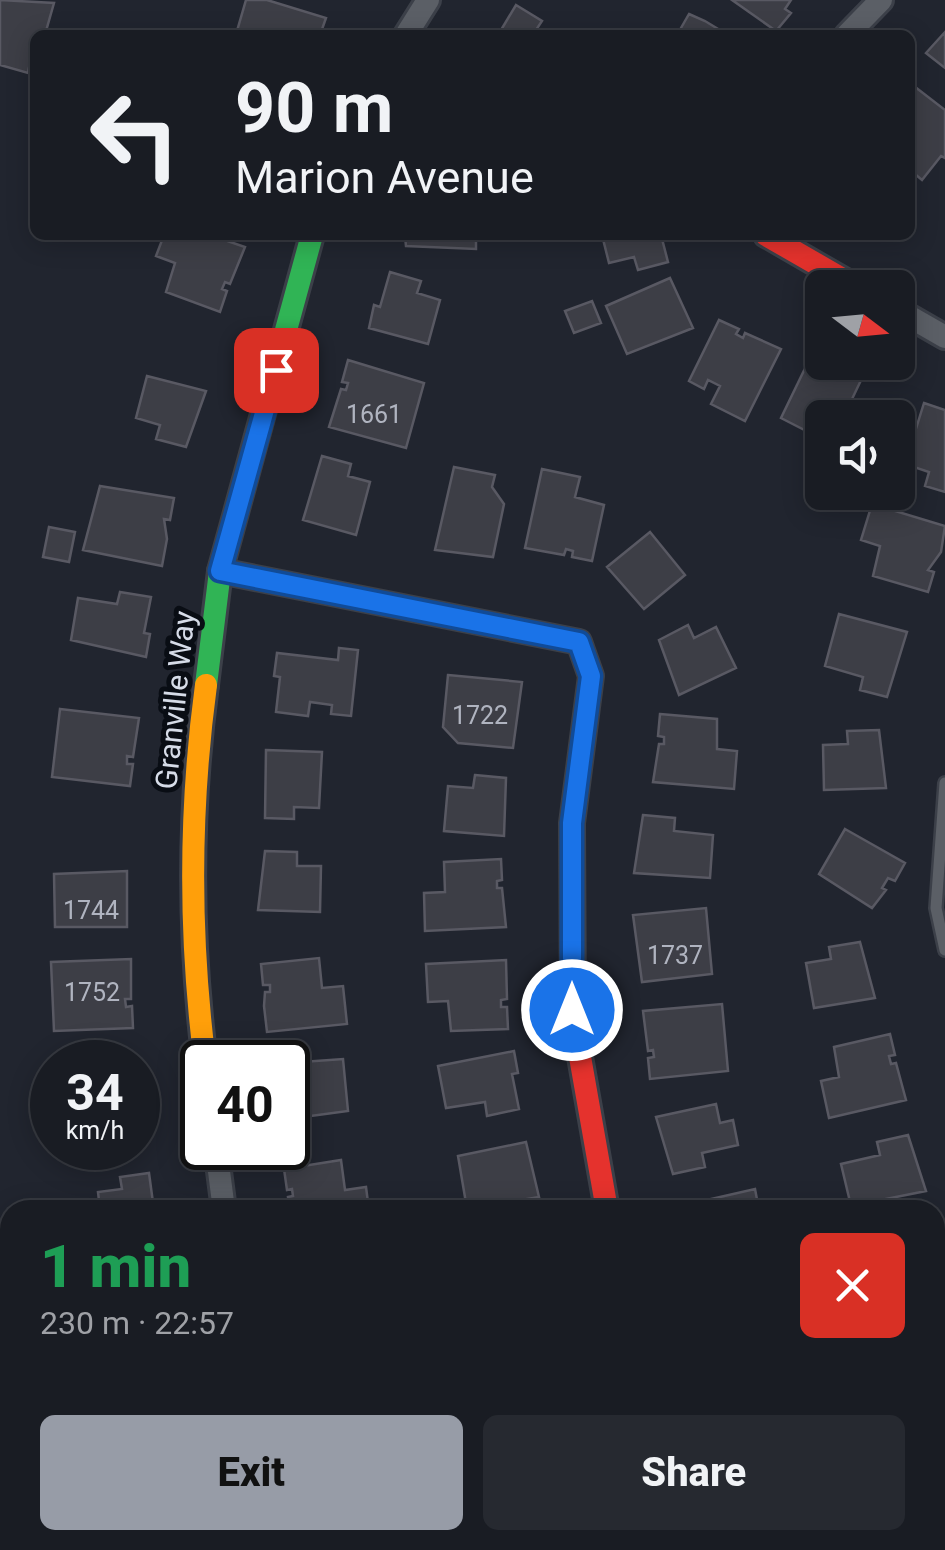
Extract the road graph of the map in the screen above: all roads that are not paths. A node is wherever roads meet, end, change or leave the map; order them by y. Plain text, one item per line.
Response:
1 (428, 0) edge
2 (881, 0) edge
3 (409, 30) edge
4 (852, 30) edge
5 (311, 240) edge
6 (775, 240) edge
7 (827, 270) edge
8 (915, 320) edge
9 (945, 337) edge
10 (220, 571) junction
11 (945, 782) edge
12 (945, 950) edge
13 (203, 1040) edge
14 (219, 1170) edge
15 (223, 1200) edge
16 (605, 1200) edge

1 - 3 street
2 - 4 street
5 - 10 street, Granville Way
6 - 7 street
8 - 9 street
10 - 13 street, Granville Way
10 - 16 street
11 - 12 lane
14 - 15 street

